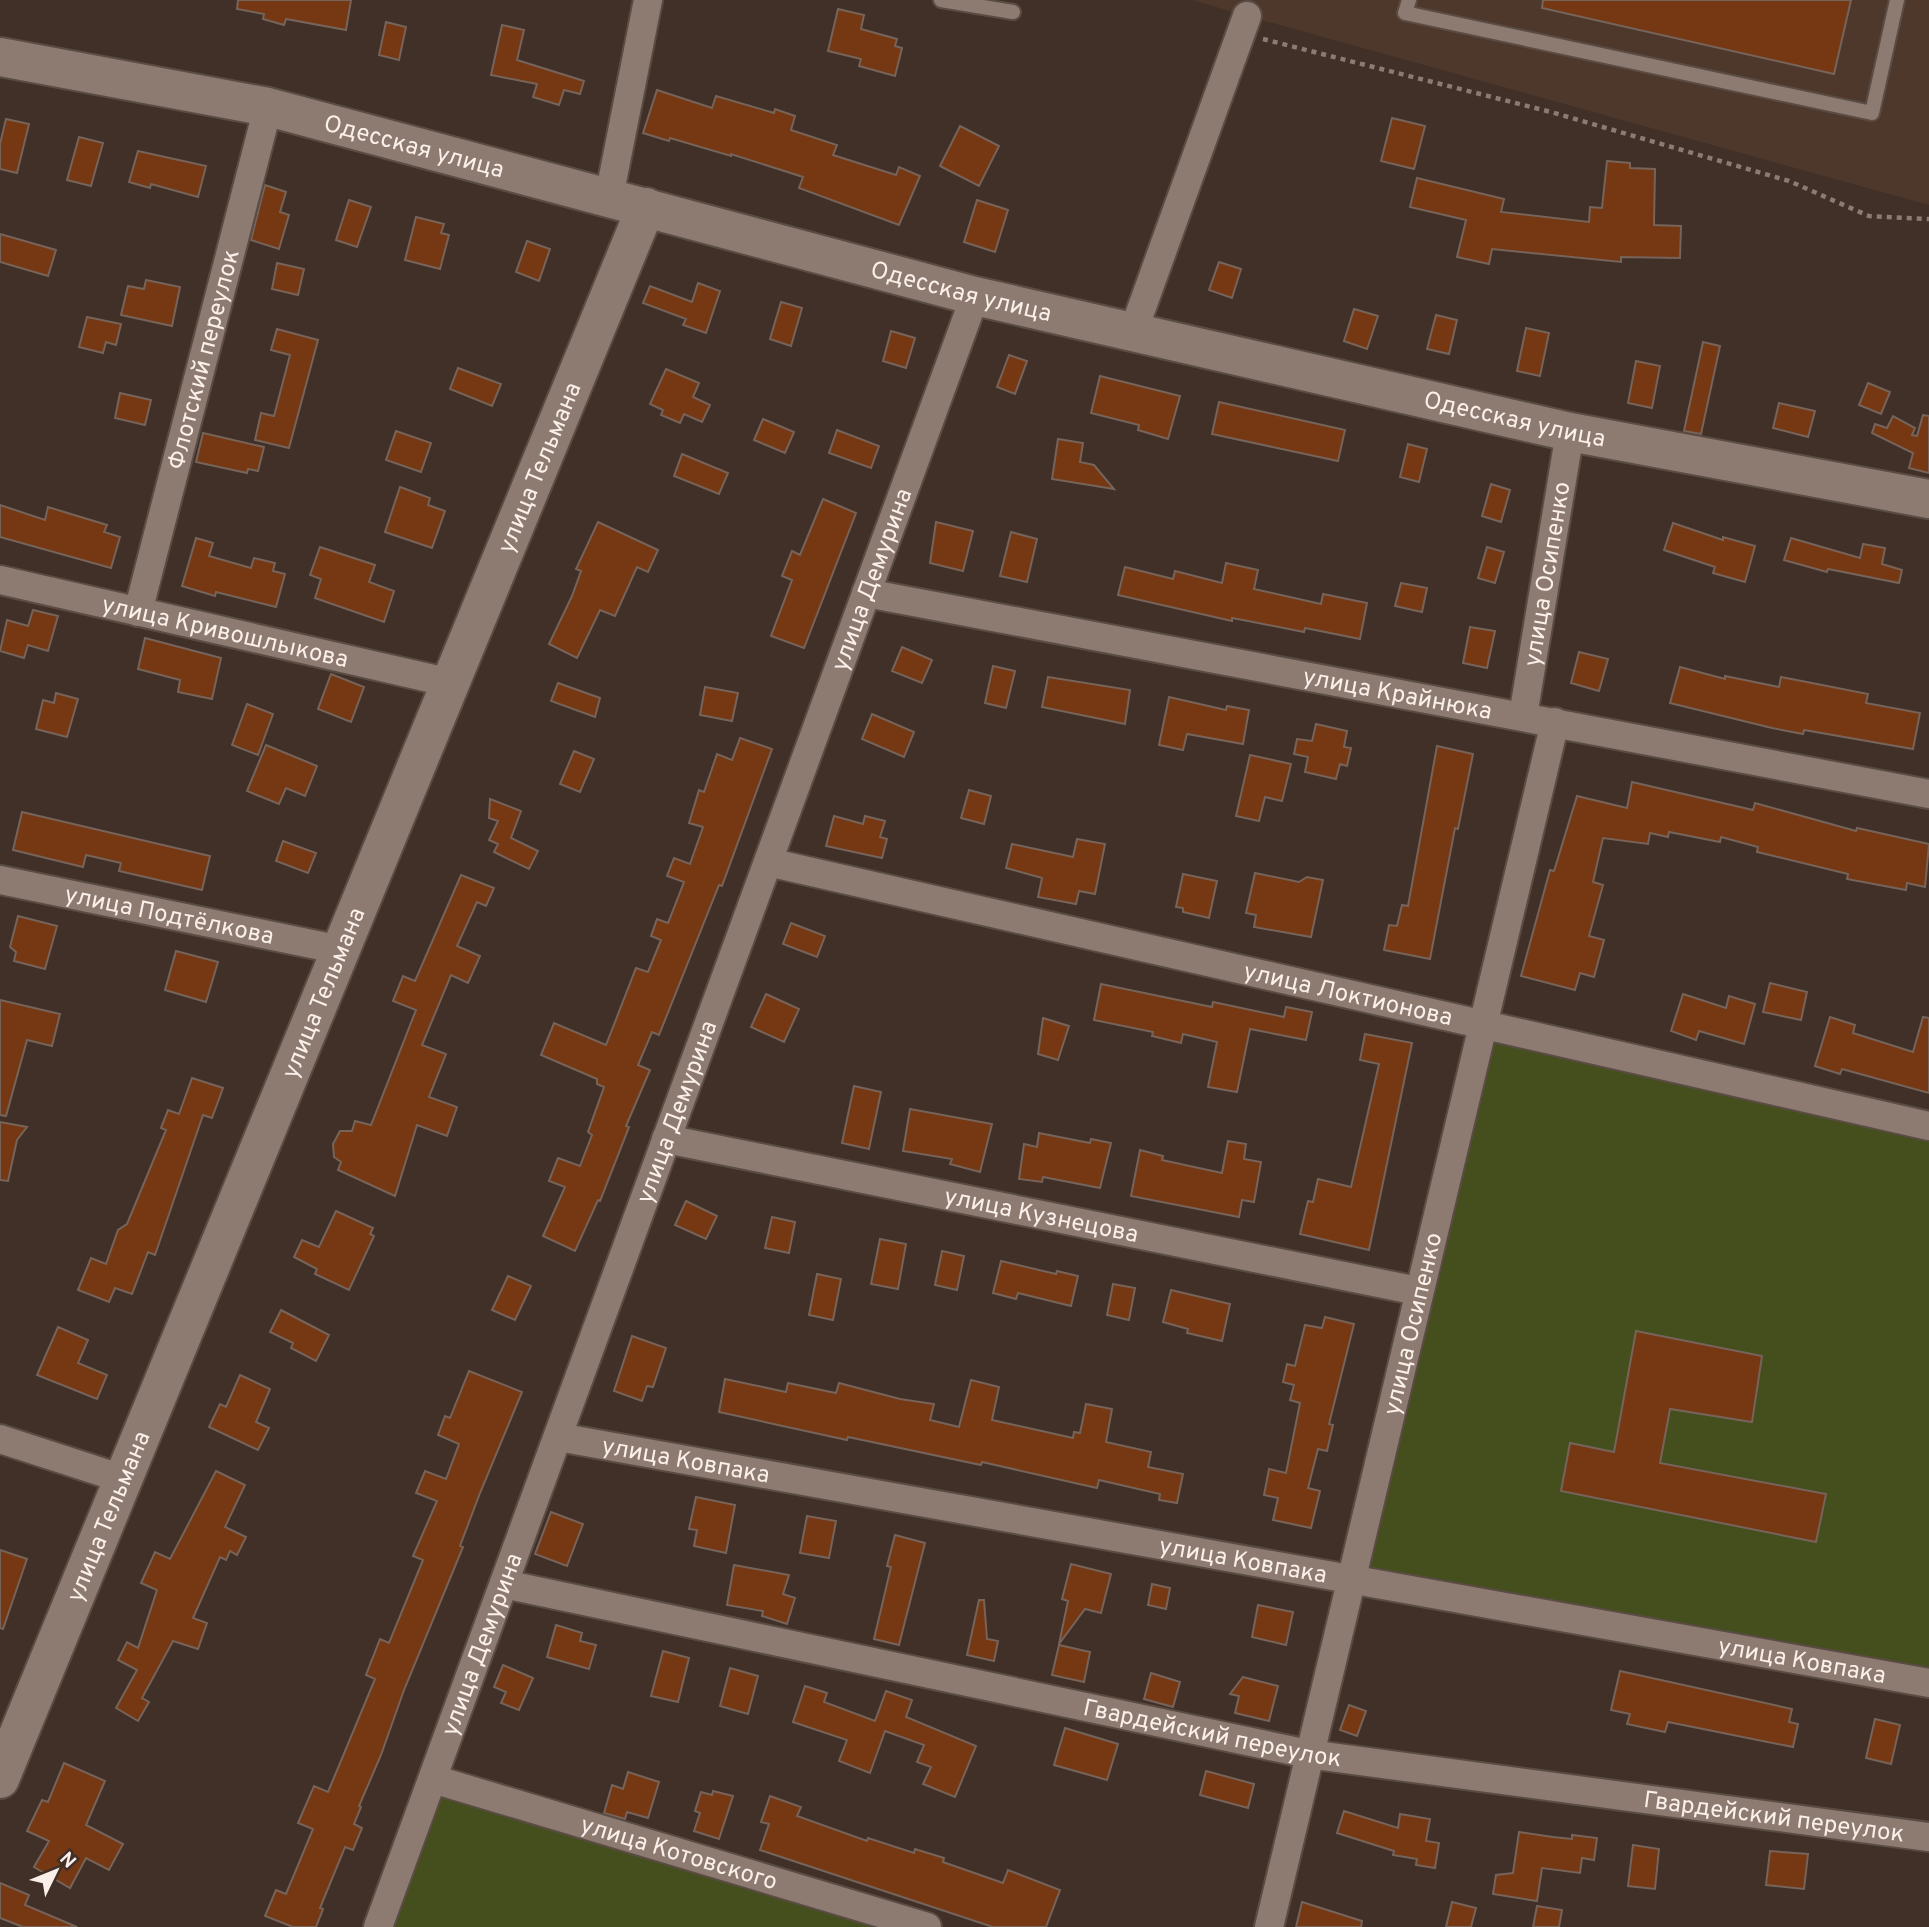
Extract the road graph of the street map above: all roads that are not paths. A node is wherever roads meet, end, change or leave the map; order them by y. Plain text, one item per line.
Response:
1 (648, 0) edge
2 (941, 0) edge
3 (1409, 0) edge
4 (1897, 0) edge
5 (1013, 12) dead end
6 (1246, 16) edge
7 (0, 57) edge
8 (268, 107) junction
9 (609, 197) junction
10 (646, 207) junction
11 (975, 296) junction
12 (1133, 332) junction
13 (1570, 432) junction
14 (1929, 499) edge
15 (0, 580) edge
16 (866, 593) junction
17 (138, 612) junction
18 (451, 683) junction
19 (1523, 716) junction
20 (1555, 722) junction
21 (1929, 794) edge
22 (768, 862) junction
23 (0, 880) edge
24 (341, 950) junction
25 (1483, 1025) junction
26 (1929, 1126) edge
27 (666, 1139) junction
28 (1419, 1291) junction
29 (558, 1437) junction
30 (0, 1439) edge
31 (123, 1479) junction
32 (1350, 1579) junction
33 (504, 1584) junction
34 (1929, 1683) edge
35 (10, 1727) edge
36 (1308, 1754) junction
37 (0, 1779) edge
38 (433, 1779) junction
39 (1929, 1837) edge
40 (378, 1927) edge
41 (927, 1927) edge
42 (1269, 1927) edge

1 - 9 street
2 - 5 lane
3 - 4 lane
6 - 12 street
7 - 8 main road, Одесская улица
8 - 9 main road, Одесская улица
8 - 17 street, Флотский переулок
9 - 10 main road, Одесская улица
10 - 11 main road, Одесская улица
10 - 18 main road, улица Тельмана
11 - 12 main road, Одесская улица
11 - 16 street, улица Демурина
12 - 13 main road, Одесская улица
13 - 14 main road, Одесская улица
13 - 19 street, улица Осипенко
15 - 17 street, улица Кривошлыкова
16 - 19 street, улица Крайнюка
16 - 22 street, улица Демурина
17 - 18 street, улица Кривошлыкова
18 - 24 main road, улица Тельмана
19 - 20 street, улица Крайнюка
20 - 21 street, улица Крайнюка
20 - 25 street, улица Осипенко
22 - 25 street, улица Локтионова
22 - 27 street, улица Демурина
23 - 24 street, улица Подтёлкова
24 - 31 main road, улица Тельмана
25 - 26 street, улица Локтионова
25 - 28 street, улица Осипенко
27 - 28 street, улица Кузнецова
27 - 29 street, улица Демурина
28 - 32 street, улица Осипенко
29 - 32 street, улица Ковпака
29 - 33 street, улица Демурина
30 - 31 street
31 - 35 main road, улица Тельмана
32 - 34 street, улица Ковпака
32 - 36 street, улица Осипенко
33 - 36 street, Гвардейский переулок
33 - 38 street, улица Демурина
35 - 37 main road, улица Тельмана
36 - 39 street, Гвардейский переулок
36 - 42 street, улица Осипенко
38 - 40 street, улица Демурина
38 - 41 street, улица Котовского

